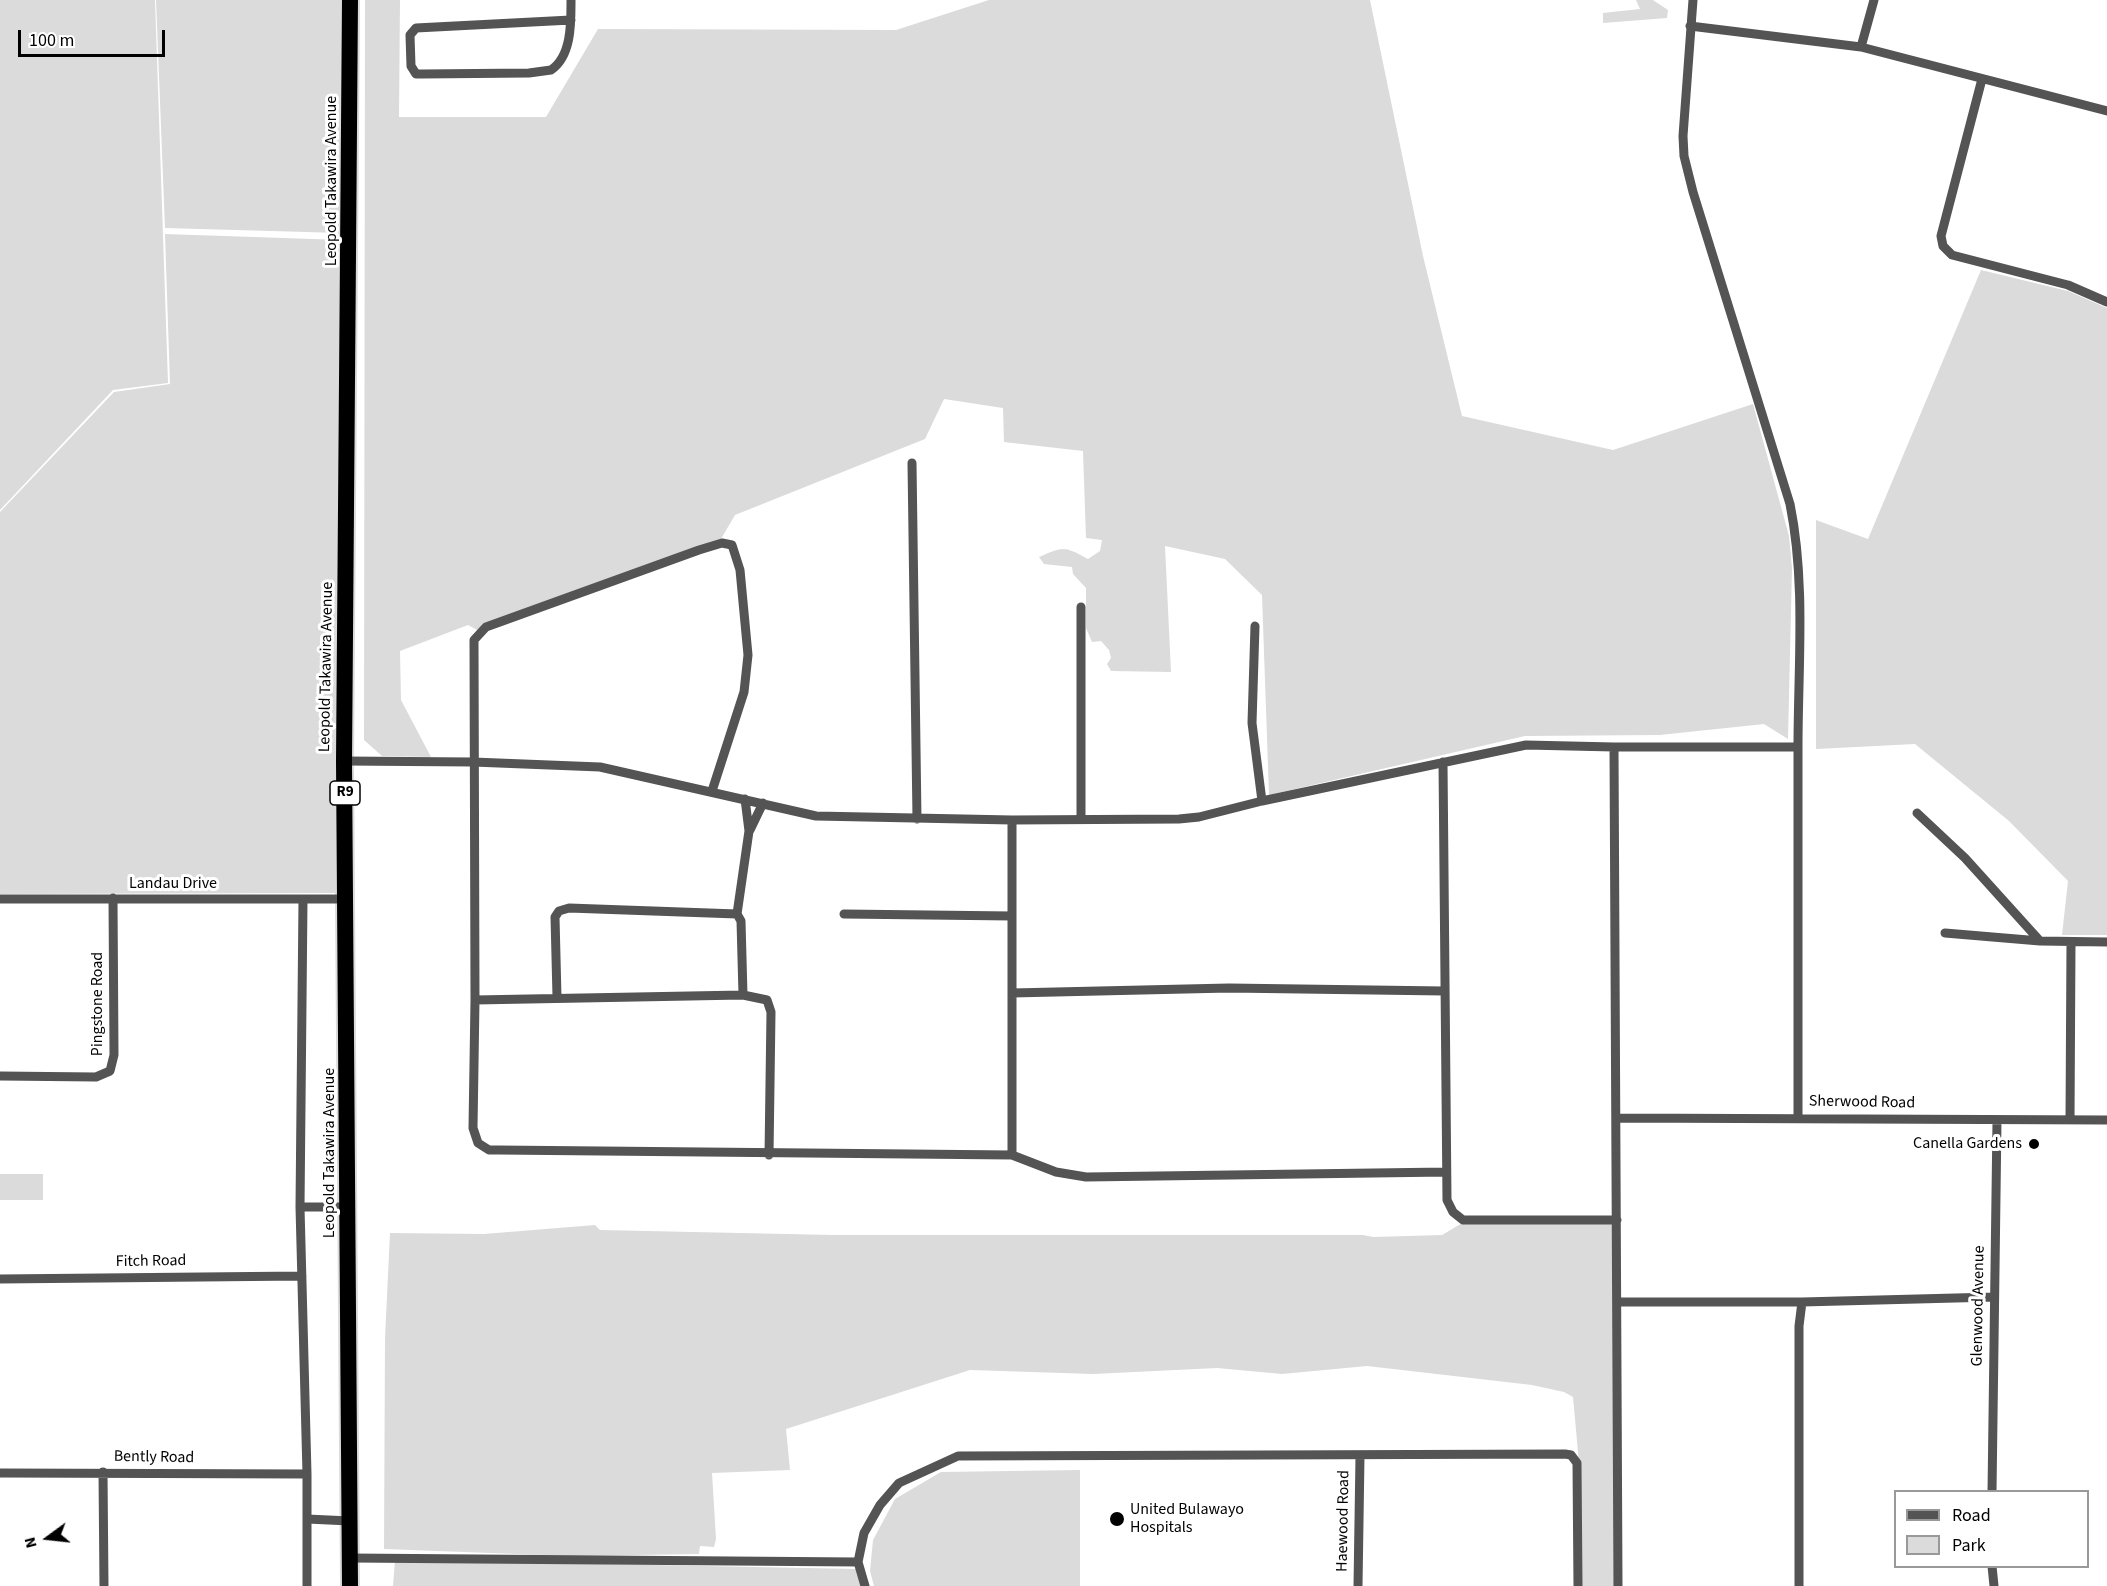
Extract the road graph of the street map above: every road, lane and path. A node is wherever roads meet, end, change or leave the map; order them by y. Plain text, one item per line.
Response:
1 (350, 0) edge
2 (571, 0) edge
3 (1693, 0) edge
4 (1874, 0) edge
5 (571, 20) junction
6 (1690, 26) junction
7 (1861, 47) junction
8 (1983, 79) junction
9 (2107, 111) edge
10 (2107, 302) edge
11 (912, 463) dead end
12 (1081, 607) dead end
13 (1255, 626) dead end
14 (1614, 747) junction
15 (1798, 747) junction
16 (344, 761) junction
17 (473, 762) junction
18 (1443, 762) junction
19 (712, 791) junction
20 (745, 799) junction
21 (1262, 801) junction
22 (763, 803) junction
23 (1917, 813) dead end
24 (917, 819) junction
25 (1081, 819) junction
26 (1012, 820) junction
27 (749, 831) junction
28 (113, 898) junction
29 (0, 899) edge
30 (346, 899) junction
31 (303, 900) junction
32 (737, 914) junction
33 (844, 914) dead end
34 (1012, 916) junction
35 (1945, 933) dead end
36 (2040, 941) junction
37 (2072, 942) junction
38 (2107, 942) edge
39 (1444, 991) junction
40 (1012, 993) junction
41 (743, 995) junction
42 (557, 997) junction
43 (475, 1000) junction
44 (0, 1076) edge
45 (1798, 1117) junction
46 (1616, 1118) junction
47 (2070, 1120) junction
48 (2107, 1120) edge
49 (1997, 1121) junction
50 (769, 1155) junction
51 (1012, 1155) junction
52 (1446, 1172) junction
53 (300, 1207) junction
54 (349, 1207) junction
55 (1617, 1220) junction
56 (302, 1276) junction
57 (0, 1279) edge
58 (1994, 1297) junction
59 (1619, 1302) junction
60 (1802, 1302) junction
61 (1360, 1456) junction
62 (103, 1472) junction
63 (0, 1473) edge
64 (307, 1474) junction
65 (1992, 1490) edge
66 (307, 1519) junction
67 (350, 1521) junction
68 (350, 1558) junction
69 (858, 1562) junction
70 (1992, 1568) edge
71 (104, 1586) edge
72 (307, 1586) edge
73 (350, 1586) edge
74 (865, 1586) edge
75 (1358, 1586) edge
76 (1578, 1586) edge
77 (1618, 1586) edge
78 (1799, 1586) edge
79 (1994, 1586) edge

1 - 16 highway, Leopold Takawira Avenue / R9
2 - 5 street
3 - 6 street
4 - 7 street
5 - 5 street
6 - 7 street
6 - 15 street
7 - 8 street
8 - 9 street
8 - 10 street
11 - 24 street
12 - 25 street
13 - 21 street
14 - 15 street
14 - 18 street
14 - 46 street
15 - 45 street
16 - 17 street
16 - 30 highway, Leopold Takawira Avenue / R9
17 - 19 street
17 - 19 street
17 - 43 street
18 - 21 street
18 - 39 street
19 - 20 street
20 - 22 street
20 - 27 street
21 - 25 street
22 - 24 street
22 - 27 street
23 - 36 street
24 - 26 street
25 - 26 street
26 - 34 street
27 - 32 street
28 - 29 street, Landau Drive
28 - 31 street, Landau Drive
28 - 44 street, Pingstone Road
30 - 31 street, Landau Drive
30 - 54 highway, Leopold Takawira Avenue / R9
31 - 53 street
32 - 41 street
32 - 42 street
33 - 34 street
34 - 40 street
35 - 36 street
36 - 37 street
37 - 38 street
37 - 47 street
39 - 40 street
39 - 52 street
40 - 51 street
41 - 42 street
41 - 50 street
42 - 43 street
43 - 50 street
45 - 46 street, Sherwood Road
45 - 49 street, Sherwood Road
46 - 55 street
47 - 48 street, Sherwood Road
47 - 49 street, Sherwood Road
49 - 58 street, Glenwood Avenue
50 - 51 street
51 - 52 street
52 - 55 street
53 - 54 street
53 - 56 street
54 - 67 highway, Leopold Takawira Avenue / R9
55 - 59 street
56 - 57 street, Fitch Road
56 - 64 street
58 - 60 street
58 - 65 street, Glenwood Avenue
59 - 60 street
59 - 77 street
60 - 78 street
61 - 69 street
61 - 75 street, Haewood Road
61 - 76 street
62 - 63 street, Bently Road
62 - 64 street, Bently Road
62 - 71 street
64 - 66 street
66 - 67 street
66 - 72 street
67 - 68 highway, Leopold Takawira Avenue / R9
68 - 69 street
68 - 73 highway, Leopold Takawira Avenue / R9
69 - 74 street
70 - 79 street

